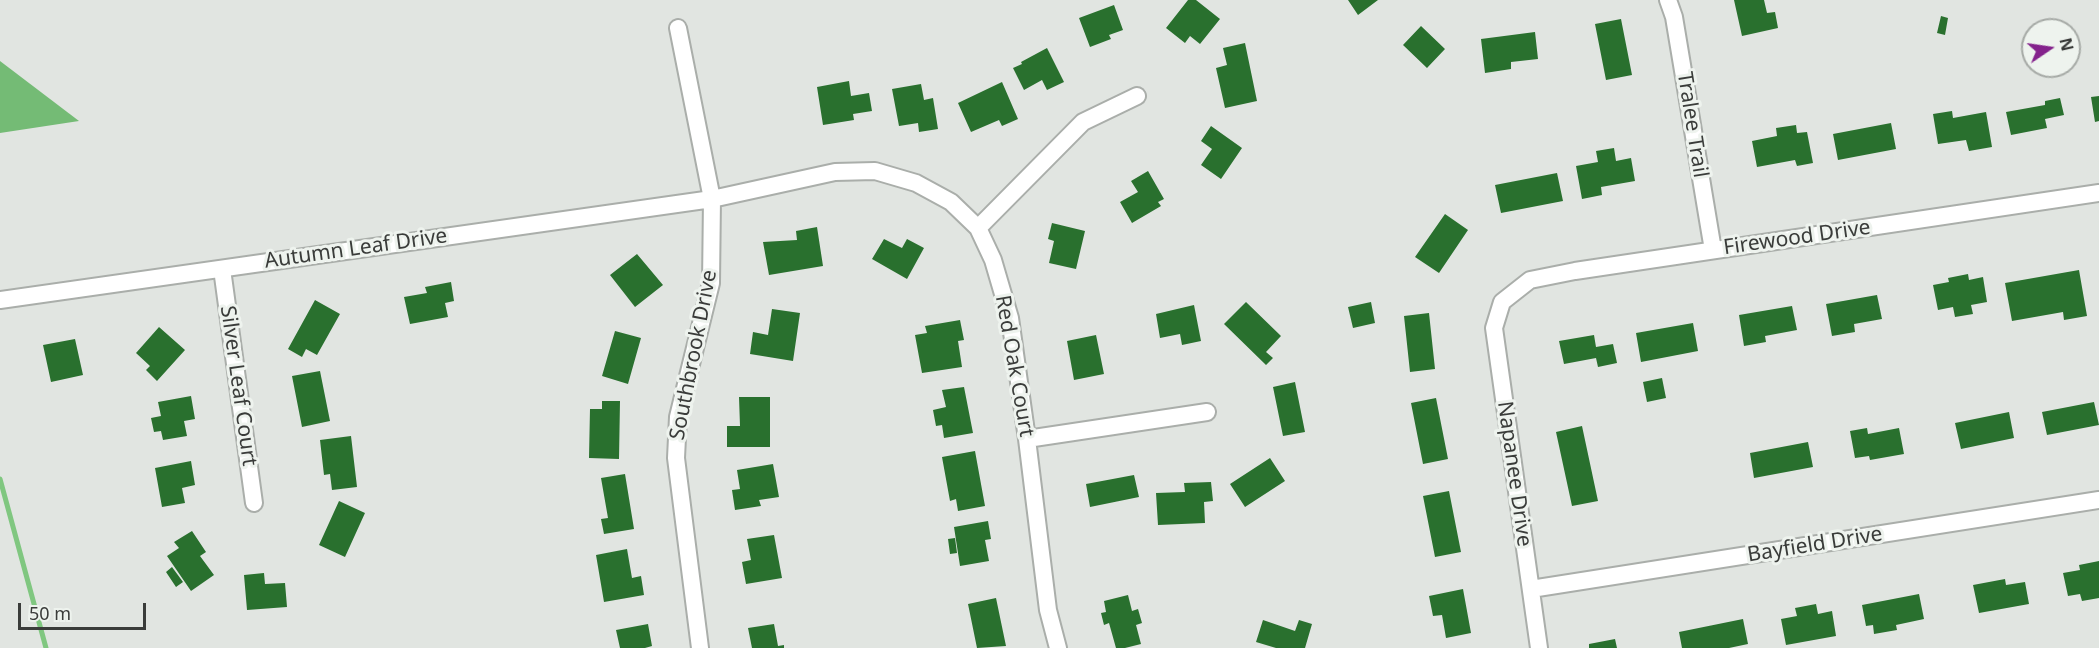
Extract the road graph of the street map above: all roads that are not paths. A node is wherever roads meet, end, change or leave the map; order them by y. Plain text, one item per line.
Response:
1 (1668, 0) edge
2 (678, 28) dead end
3 (1137, 96) dead end
4 (2099, 193) edge
5 (712, 199) junction
6 (978, 228) junction
7 (1713, 250) junction
8 (222, 269) junction
9 (0, 300) edge
10 (1502, 302) joint
11 (1207, 412) dead end
12 (1027, 439) junction
13 (2099, 500) edge
14 (254, 503) dead end
15 (1531, 589) junction
16 (700, 648) edge
17 (1058, 648) edge
18 (1539, 648) edge

1 - 7 street, Tralee Trail
2 - 5 street, Southbrook Drive
3 - 6 street
4 - 7 street, Firewood Drive
5 - 6 street, Red Oak Court
5 - 8 street, Autumn Leaf Drive
5 - 16 street, Southbrook Drive
6 - 12 street, Red Oak Court
7 - 10 street, Firewood Drive
8 - 9 street, Autumn Leaf Drive
8 - 14 street, Silver Leaf Court
10 - 15 street, Napanee Drive
11 - 12 street
12 - 17 street, Red Oak Court
13 - 15 street, Bayfield Drive
15 - 18 street, Napanee Drive

